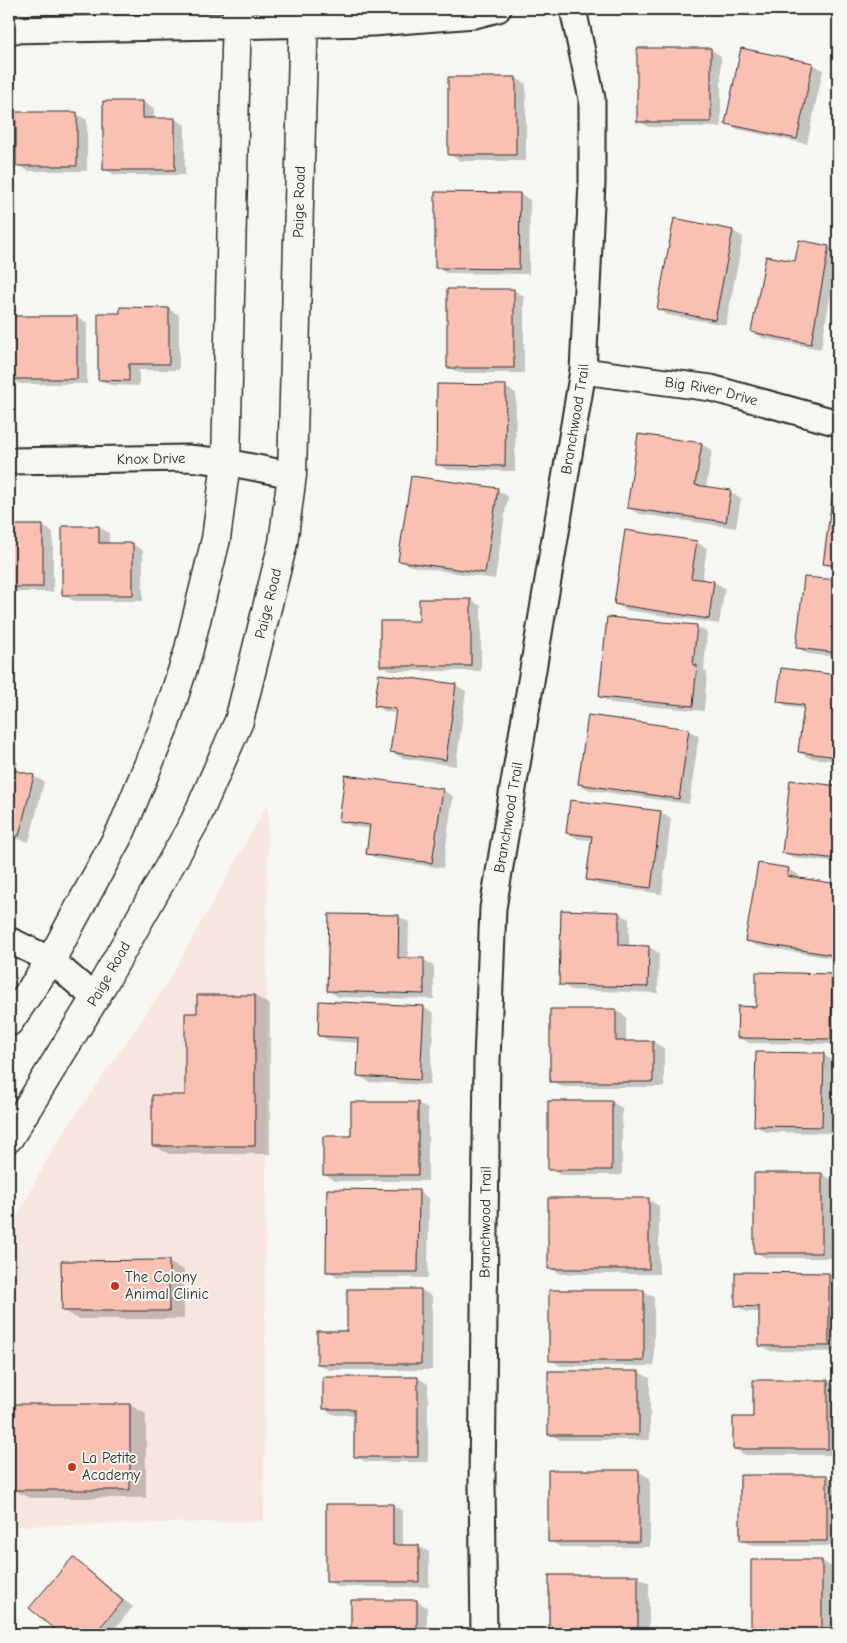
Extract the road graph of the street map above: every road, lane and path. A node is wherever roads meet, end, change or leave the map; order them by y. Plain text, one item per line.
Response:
1 (498, 9) edge
2 (573, 9) edge
3 (304, 16) edge
4 (237, 17) edge
5 (9, 30) edge
6 (583, 371) junction
7 (838, 423) edge
8 (9, 461) edge
9 (226, 462) junction
10 (292, 475) junction
11 (9, 940) edge
12 (51, 960) junction
13 (95, 998) junction
14 (9, 1022) edge
15 (9, 1138) edge
16 (484, 1634) edge

1 - 3 street
2 - 6 street, Branchwood Trail
3 - 4 street
3 - 10 main road, Paige Road
4 - 5 street
4 - 9 main road
6 - 7 street, Big River Drive
6 - 16 street, Branchwood Trail
8 - 9 street, Knox Drive
9 - 10 street, Knox Drive
9 - 12 main road
10 - 13 main road, Paige Road
11 - 12 street
12 - 13 street
12 - 14 main road
13 - 15 main road, Paige Road

